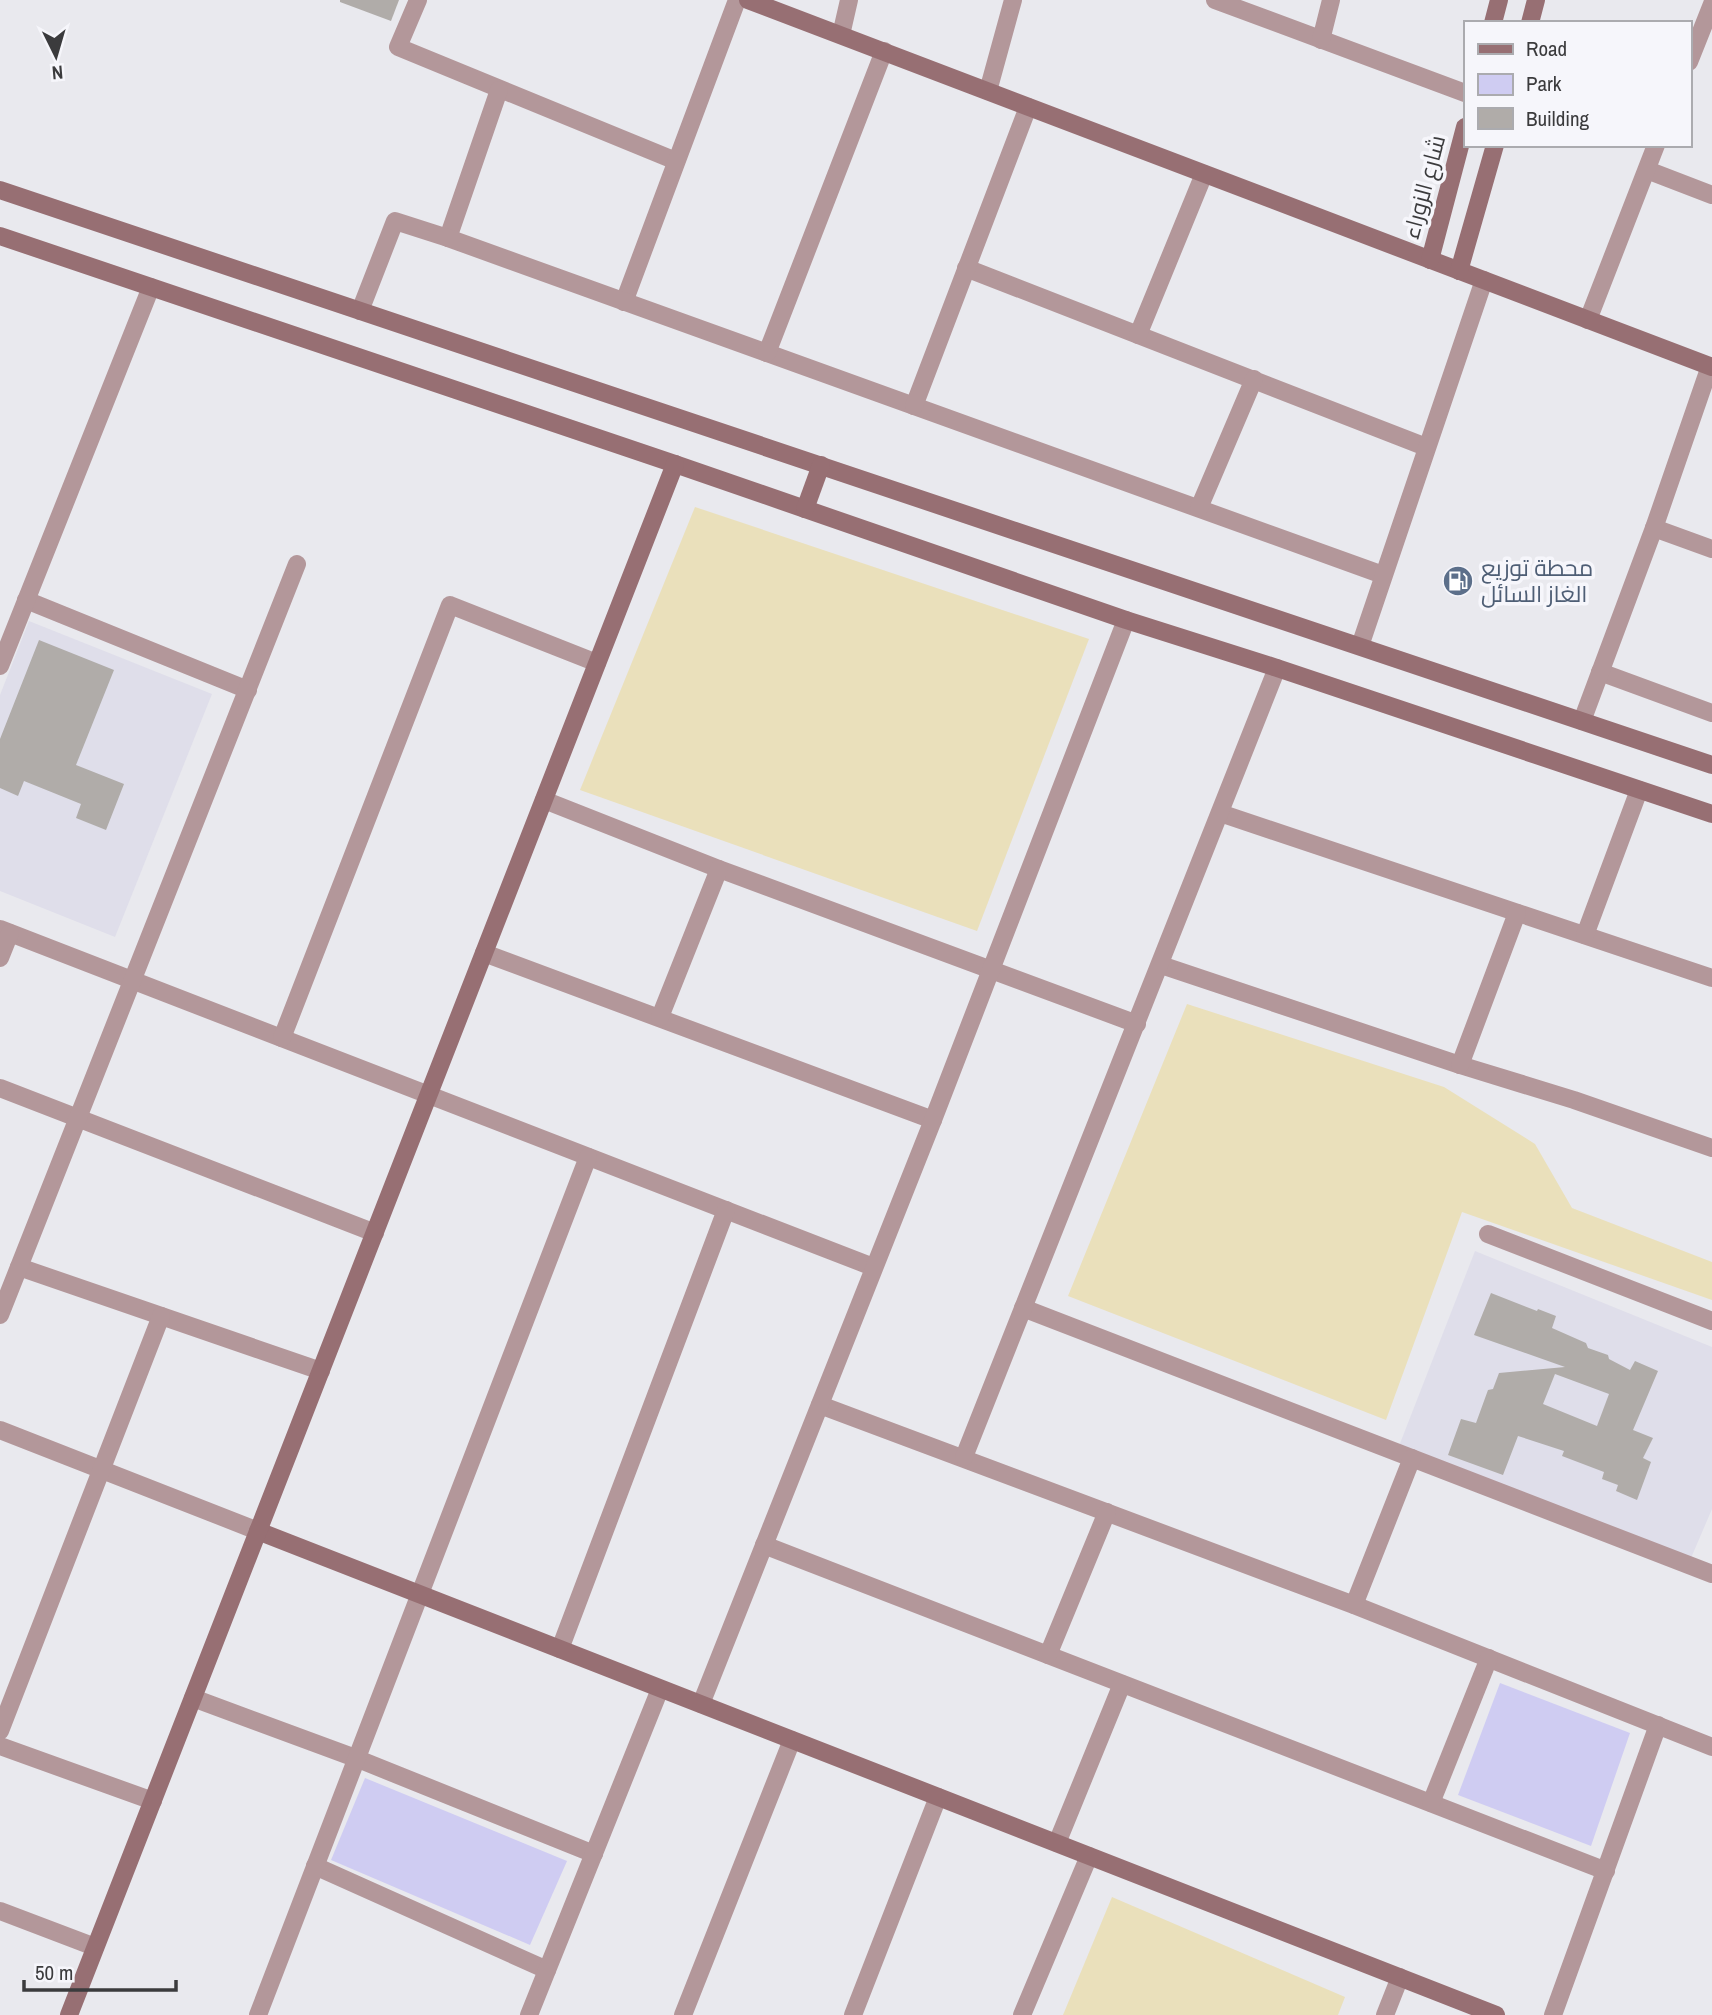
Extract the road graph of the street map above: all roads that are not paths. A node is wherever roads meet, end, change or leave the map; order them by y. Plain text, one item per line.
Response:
1 (418, 0) edge
2 (737, 0) edge
3 (748, 0) edge
4 (849, 0) edge
5 (1013, 0) edge
6 (1215, 0) edge
7 (1331, 0) edge
8 (1499, 0) edge
9 (1536, 0) edge
10 (1712, 4) edge
11 (1494, 21) edge
12 (1531, 21) edge
13 (1708, 27) edge
14 (841, 35) junction
15 (1321, 40) junction
16 (884, 51) junction
17 (1691, 58) edge
18 (499, 90) junction
19 (988, 91) junction
20 (1464, 93) edge
21 (1028, 107) junction
22 (1464, 131) edge
23 (1494, 147) edge
24 (1655, 147) edge
25 (676, 161) junction
26 (1647, 170) junction
27 (1204, 174) junction
28 (0, 190) edge
29 (1712, 194) edge
30 (0, 236) edge
31 (448, 238) junction
32 (1430, 260) junction
33 (967, 268) junction
34 (1459, 271) junction
35 (1483, 280) junction
36 (151, 287) junction
37 (624, 302) junction
38 (360, 311) junction
39 (1588, 320) junction
40 (1138, 335) junction
41 (767, 353) junction
42 (1711, 367) edge
43 (1254, 379) junction
44 (914, 406) junction
45 (1426, 447) junction
46 (675, 464) junction
47 (821, 465) junction
48 (1199, 508) junction
49 (804, 509) junction
50 (1654, 528) junction
51 (1712, 549) edge
52 (297, 564) dead end
53 (1383, 575) junction
54 (26, 600) junction
55 (1126, 620) junction
56 (1360, 646) junction
57 (597, 663) junction
58 (0, 666) edge
59 (1277, 667) junction
60 (1600, 672) junction
61 (247, 690) junction
62 (1712, 713) edge
63 (1582, 721) junction
64 (1712, 765) edge
65 (1639, 790) junction
66 (544, 800) junction
67 (1220, 813) junction
68 (1712, 814) edge
69 (719, 869) junction
70 (1517, 912) junction
71 (5, 931) edge
72 (1585, 935) junction
73 (484, 953) junction
74 (0, 958) edge
75 (1161, 965) junction
76 (992, 969) junction
77 (1712, 978) edge
78 (133, 980) junction
79 (660, 1017) junction
80 (1137, 1024) junction
81 (282, 1038) junction
82 (1460, 1065) junction
83 (0, 1088) edge
84 (429, 1095) junction
85 (78, 1118) junction
86 (933, 1121) junction
87 (1712, 1148) edge
88 (588, 1157) junction
89 (726, 1210) junction
90 (375, 1233) junction
91 (1488, 1234) dead end
92 (19, 1267) junction
93 (873, 1267) junction
94 (1023, 1308) junction
95 (0, 1315) edge
96 (161, 1316) junction
97 (1712, 1321) edge
98 (321, 1371) junction
99 (820, 1405) junction
100 (0, 1430) edge
101 (964, 1457) junction
102 (1412, 1458) junction
103 (101, 1469) junction
104 (1107, 1512) junction
105 (258, 1531) junction
106 (764, 1545) junction
107 (1712, 1574) edge
108 (420, 1594) junction
109 (1354, 1605) junction
110 (560, 1649) junction
111 (1048, 1655) junction
112 (1489, 1658) junction
113 (1122, 1684) junction
114 (660, 1689) junction
115 (193, 1698) junction
116 (701, 1704) junction
117 (1658, 1725) junction
118 (0, 1731) edge
119 (792, 1740) junction
120 (0, 1746) edge
121 (1712, 1747) edge
122 (358, 1759) junction
123 (938, 1797) junction
124 (153, 1801) junction
125 (1431, 1803) junction
126 (1057, 1843) junction
127 (594, 1854) junction
128 (1089, 1856) junction
129 (315, 1866) junction
130 (1606, 1871) junction
131 (0, 1911) edge
132 (95, 1947) junction
133 (547, 1970) junction
134 (1400, 1977) junction
135 (260, 2014) edge
136 (69, 2015) edge
137 (529, 2015) edge
138 (683, 2015) edge
139 (853, 2015) edge
140 (1022, 2015) edge
141 (1385, 2015) edge
142 (1496, 2015) edge
143 (1553, 2015) edge

1 - 18 street
2 - 25 street
3 - 14 street
4 - 14 street
5 - 19 street
6 - 15 street
7 - 15 street
8 - 11 street
9 - 12 street
10 - 13 street
13 - 17 street
14 - 16 street
15 - 20 street
16 - 19 street
16 - 41 street
18 - 25 street
18 - 31 street
19 - 21 street
21 - 27 street
21 - 33 street
22 - 32 street, شارع الزوراء
23 - 34 street
24 - 26 street
25 - 37 street
26 - 29 street
26 - 39 street
27 - 32 street
27 - 40 street
28 - 38 street
30 - 36 street
31 - 37 street
31 - 38 street
32 - 34 street
33 - 40 street
33 - 44 street
34 - 35 street
35 - 39 street
35 - 45 street
36 - 46 street
36 - 54 street
37 - 41 street
38 - 47 street
39 - 42 street
40 - 43 street
41 - 44 street
42 - 50 street
43 - 45 street
43 - 48 street
44 - 48 street
45 - 53 street
46 - 49 street
46 - 57 street
47 - 49 street
47 - 56 street
48 - 53 street
49 - 55 street
50 - 51 street
50 - 60 street
52 - 61 street
53 - 56 street
54 - 58 street
54 - 61 street
55 - 59 street
55 - 76 street
56 - 63 street
57 - 66 street
57 - 81 street
59 - 65 street
59 - 67 street
60 - 62 street
60 - 63 street
61 - 78 street
63 - 64 street
65 - 68 street
65 - 72 street
66 - 69 street
66 - 73 street
67 - 70 street
67 - 75 street
69 - 76 street
69 - 79 street
70 - 72 street
70 - 82 street
71 - 74 street
71 - 78 street
72 - 77 street
73 - 79 street
73 - 84 street
75 - 80 street
75 - 82 street
76 - 80 street
76 - 86 street
78 - 81 street
78 - 85 street
79 - 86 street
80 - 94 street
81 - 84 street
82 - 87 street
83 - 85 street
84 - 88 street
84 - 90 street
85 - 90 street
85 - 92 street
86 - 93 street
88 - 89 street
88 - 108 street
89 - 93 street
89 - 110 street
90 - 98 street
91 - 97 street
92 - 95 street
92 - 96 street
93 - 99 street
94 - 101 street
94 - 102 street
96 - 98 street
96 - 103 street
98 - 105 street
99 - 101 street
99 - 106 street
100 - 103 street
101 - 104 street
102 - 107 street
102 - 109 street
103 - 105 street
103 - 118 street
104 - 109 street
104 - 111 street
105 - 108 street
105 - 115 street
106 - 111 street
106 - 116 street
108 - 110 street
108 - 122 street
109 - 112 street
110 - 114 street
111 - 113 street
112 - 117 street
112 - 125 street
113 - 125 street
113 - 126 street
114 - 116 street
114 - 127 street
115 - 122 street
115 - 124 street
116 - 119 street
117 - 121 street
117 - 130 street
119 - 123 street
119 - 138 street
120 - 124 street
122 - 127 street
122 - 129 street
123 - 126 street
123 - 139 street
124 - 132 street
125 - 130 street
126 - 128 street
127 - 133 street
128 - 134 street
128 - 140 street
129 - 133 street
129 - 135 street
130 - 143 street
131 - 132 street
132 - 136 street
133 - 137 street
134 - 141 street
134 - 142 street

